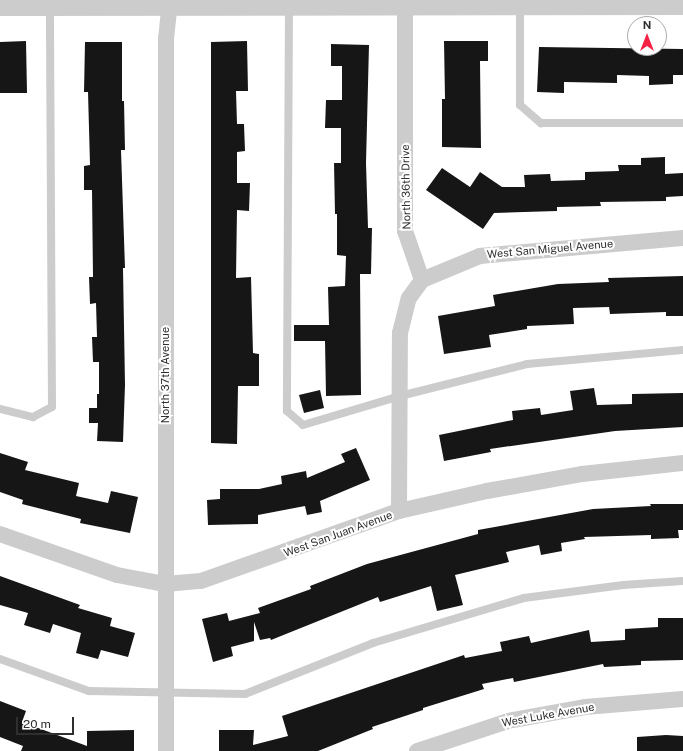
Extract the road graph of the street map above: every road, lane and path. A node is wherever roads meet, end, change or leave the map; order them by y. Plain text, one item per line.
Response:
1 (50, 4) edge
2 (169, 4) edge
3 (289, 4) edge
4 (405, 4) edge
5 (520, 4) edge
6 (683, 7) edge
7 (0, 8) edge
8 (683, 123) edge
9 (683, 238) edge
10 (422, 280) junction
11 (683, 350) edge
12 (400, 396) junction
13 (0, 409) edge
14 (683, 463) edge
15 (399, 511) junction
16 (0, 534) edge
17 (683, 581) edge
18 (165, 584) junction
19 (0, 659) edge
20 (166, 693) junction
21 (683, 699) edge
22 (166, 751) edge
23 (417, 751) edge

1 - 2 street
1 - 7 street
1 - 13 lane
2 - 3 street
2 - 18 street, North 37th Avenue
3 - 4 street
3 - 12 lane
4 - 5 street
4 - 10 street, North 36th Drive
5 - 6 street
5 - 8 lane
9 - 10 street, West San Miguel Avenue
10 - 12 street
11 - 12 lane
12 - 15 street
14 - 15 street, West San Juan Avenue
15 - 18 street, West San Juan Avenue
16 - 18 street, West San Juan Avenue
17 - 20 lane
18 - 20 street, North 37th Avenue
19 - 20 lane
20 - 22 street, North 37th Avenue
21 - 23 street, West Luke Avenue

